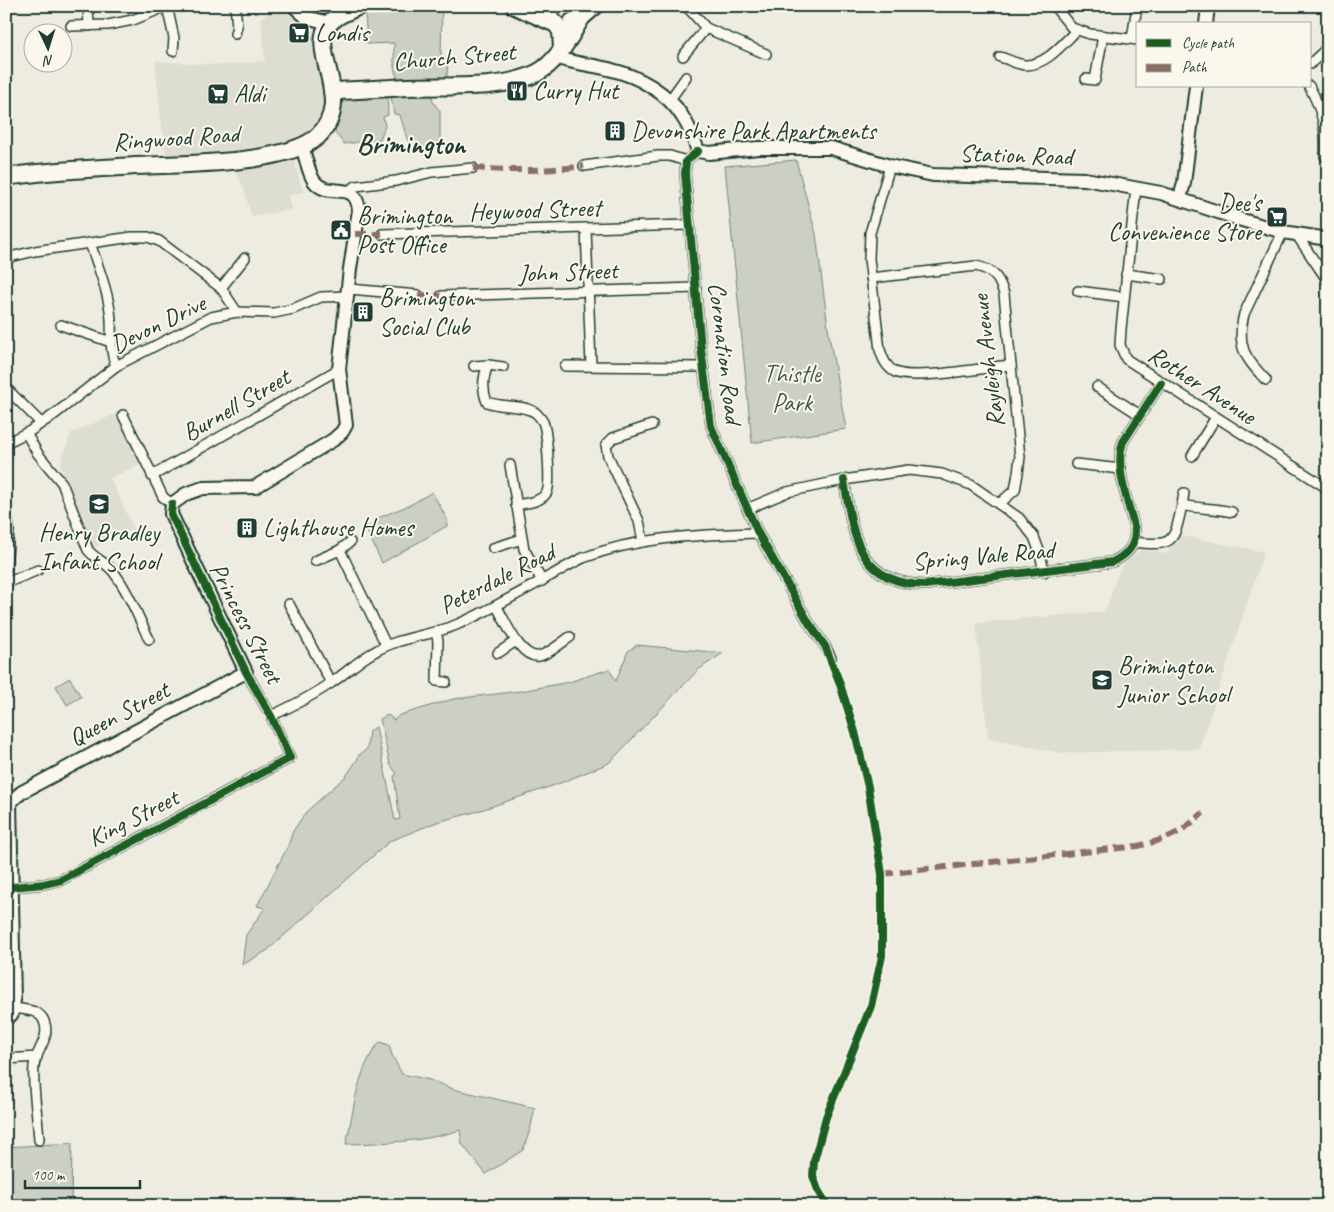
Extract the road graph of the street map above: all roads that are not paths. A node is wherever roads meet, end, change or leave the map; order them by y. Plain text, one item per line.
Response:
1 (88, 6) edge
2 (167, 6) edge
3 (234, 6) edge
4 (294, 6) edge
5 (360, 6) edge
6 (515, 6) edge
7 (594, 6) edge
8 (684, 6) edge
9 (1054, 6) edge
10 (1138, 6) edge
11 (1208, 6) edge
12 (554, 17) edge
13 (582, 17) junction
14 (1137, 22) edge
15 (1206, 22) edge
16 (329, 24) junction
17 (72, 26) edge
18 (89, 26) junction
19 (706, 28) junction
20 (1077, 30) junction
21 (236, 34) dead end
22 (1103, 36) junction
23 (1135, 40) edge
24 (1328, 44) edge
25 (173, 51) dead end
26 (559, 52) junction
27 (766, 54) dead end
28 (683, 56) dead end
29 (1000, 57) dead end
30 (1312, 62) edge
31 (686, 77) dead end
32 (1086, 79) dead end
33 (1196, 88) edge
34 (1310, 88) edge
35 (358, 90) junction
36 (332, 91) junction
37 (669, 100) junction
38 (332, 112) junction
39 (1326, 124) edge
40 (302, 147) junction
41 (698, 151) junction
42 (1325, 156) dead end
43 (686, 161) junction
44 (584, 166) dead end
45 (890, 166) junction
46 (473, 168) dead end
47 (6, 177) edge
48 (1136, 188) junction
49 (348, 191) junction
50 (1180, 198) junction
51 (688, 224) junction
52 (586, 228) junction
53 (1283, 232) junction
54 (382, 234) dead end
55 (1296, 234) junction
56 (1328, 239) edge
57 (90, 243) junction
58 (6, 258) edge
59 (245, 258) dead end
60 (1126, 274) junction
61 (871, 278) junction
62 (1162, 279) dead end
63 (1328, 281) edge
64 (221, 288) junction
65 (696, 288) junction
66 (1078, 291) dead end
67 (588, 292) junction
68 (348, 293) junction
69 (418, 296) dead end
70 (442, 296) dead end
71 (1124, 297) junction
72 (237, 312) junction
73 (61, 325) dead end
74 (110, 342) junction
75 (1011, 364) junction
76 (488, 365) junction
77 (116, 366) junction
78 (474, 366) dead end
79 (565, 366) dead end
80 (591, 366) junction
81 (503, 367) dead end
82 (703, 367) junction
83 (339, 369) junction
84 (1266, 380) dead end
85 (1161, 383) junction
86 (1097, 387) dead end
87 (6, 388) edge
88 (123, 415) dead end
89 (1140, 415) junction
90 (1216, 417) junction
91 (41, 423) junction
92 (652, 425) dead end
93 (26, 433) junction
94 (6, 443) edge
95 (1192, 456) dead end
96 (1076, 464) dead end
97 (510, 465) dead end
98 (1121, 469) junction
99 (152, 476) junction
100 (844, 480) junction
101 (1326, 490) edge
102 (1184, 493) dead end
103 (172, 504) junction
104 (999, 504) junction
105 (6, 505) edge
106 (516, 505) junction
107 (1182, 505) junction
108 (747, 508) junction
109 (1232, 512) dead end
110 (758, 533) junction
111 (522, 539) junction
112 (642, 541) junction
113 (350, 542) dead end
114 (1132, 546) junction
115 (493, 548) dead end
116 (340, 550) junction
117 (315, 561) dead end
118 (6, 569) edge
119 (38, 570) dead end
120 (1044, 572) junction
121 (542, 581) junction
122 (6, 583) edge
123 (289, 604) dead end
124 (497, 607) junction
125 (436, 632) junction
126 (570, 638) dead end
127 (149, 639) dead end
128 (516, 641) junction
129 (386, 645) junction
130 (498, 653) dead end
131 (831, 658) dead end
132 (246, 672) junction
133 (446, 682) dead end
134 (331, 684) junction
135 (272, 716) junction
136 (290, 758) joint
137 (12, 887) junction
138 (11, 1013) edge
139 (36, 1057) junction
140 (6, 1059) edge
141 (47, 1115) dead end
142 (38, 1116) junction
143 (39, 1140) dead end

1 - 18 street
2 - 18 street
2 - 25 street
3 - 21 street
4 - 16 street
5 - 16 highway
6 - 12 highway
7 - 13 highway
8 - 19 street
9 - 20 street
10 - 14 street
11 - 15 street
12 - 13 highway
12 - 26 highway
13 - 26 highway, Church Street
16 - 36 highway
17 - 18 street
19 - 27 street
19 - 28 street
20 - 22 street
20 - 29 street
22 - 23 street
22 - 32 street
24 - 30 street
26 - 35 highway, Church Street
26 - 37 street
31 - 37 street
33 - 50 street
34 - 39 street
35 - 36 highway, Church Street
35 - 38 highway, Ringwood Road
36 - 38 highway
37 - 41 street
38 - 40 highway, Ringwood Road
39 - 42 street
40 - 47 highway, Ringwood Road
40 - 49 street
41 - 43 street
41 - 45 street, Station Road
43 - 44 street
43 - 51 street, Coronation Road
45 - 48 street, Station Road
45 - 61 street
46 - 49 street
48 - 50 street, Station Road
48 - 60 street, Rother Avenue
49 - 68 street
50 - 53 street, Station Road
51 - 52 street, Heywood Street
51 - 65 street, Coronation Road
52 - 54 street, Heywood Street
52 - 67 street
53 - 55 street, Station Road
53 - 84 street
55 - 56 street, Station Road
55 - 63 street
57 - 58 street
57 - 64 street
57 - 74 street
59 - 64 street
60 - 62 street
60 - 71 street, Rother Avenue
61 - 75 street
61 - 75 street, Rayleigh Avenue
64 - 72 street
65 - 67 street, John Street
65 - 82 street, Coronation Road
66 - 71 street
67 - 70 street, John Street
67 - 80 street
68 - 69 street
68 - 72 street, Devon Drive
68 - 83 street
71 - 85 street, Rother Avenue
72 - 77 street, Devon Drive
73 - 74 street
74 - 77 street
75 - 104 street, Rayleigh Avenue
76 - 78 street
76 - 81 street
76 - 106 street
77 - 91 street, Devon Drive
79 - 80 street
80 - 82 street
82 - 108 street, Coronation Road
83 - 99 street, Burnell Street
83 - 103 street
85 - 89 street
85 - 90 street, Rother Avenue
86 - 89 street
87 - 91 street
88 - 99 street, Princess Street
89 - 98 street
90 - 95 street
90 - 101 street, Rother Avenue
91 - 93 street, Devon Drive
92 - 112 street
93 - 94 street, Devon Drive
93 - 127 street
96 - 98 street
97 - 106 street
98 - 114 street
99 - 103 street, Princess Street
100 - 104 street
100 - 108 street
100 - 120 street, Spring Vale Road
102 - 107 street
103 - 132 street, Princess Street
104 - 120 street
105 - 118 street
106 - 111 street
107 - 109 street
107 - 114 street
108 - 110 street, Coronation Road
110 - 112 street, Peterdale Road
110 - 131 street, Coronation Road
111 - 115 street
111 - 121 street
112 - 121 street, Peterdale Road
113 - 116 street
114 - 120 street, Spring Vale Road
116 - 117 street
116 - 129 street
119 - 122 street
121 - 124 street, Peterdale Road
123 - 134 street
124 - 125 street, Peterdale Road
124 - 128 street
125 - 129 street, Peterdale Road
125 - 133 street
126 - 128 street
128 - 130 street
129 - 134 street, Peterdale Road
132 - 135 street, Princess Street
132 - 137 street, Queen Street
134 - 135 street, Peterdale Road
135 - 136 street, Princess Street
136 - 137 street, King Street
137 - 138 street
138 - 139 street
139 - 140 street
139 - 142 street
141 - 142 street
142 - 143 street

